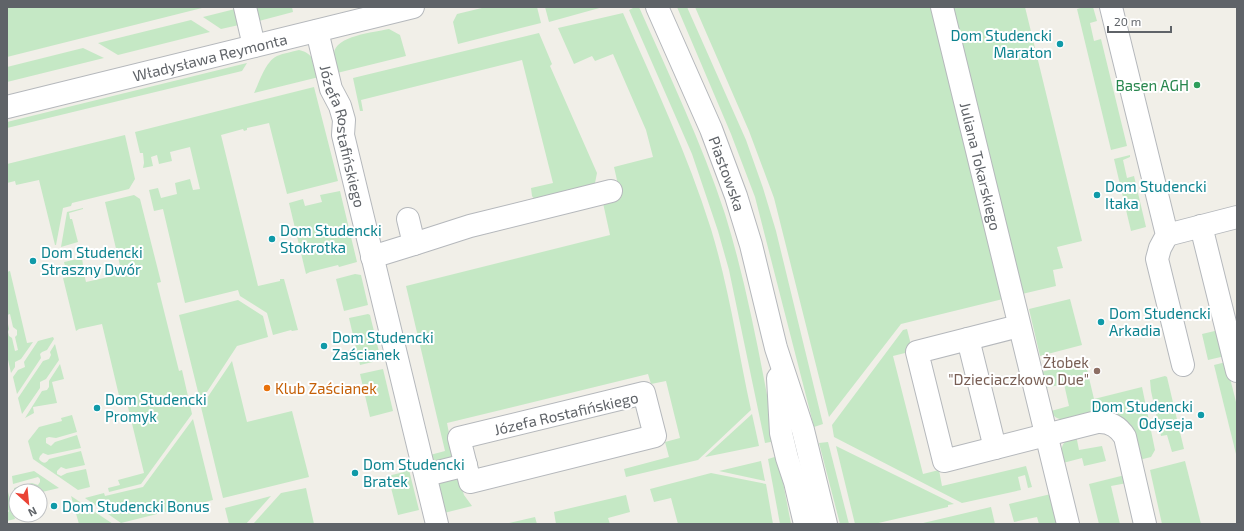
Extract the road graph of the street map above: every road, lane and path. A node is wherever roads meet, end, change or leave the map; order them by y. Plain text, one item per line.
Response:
1 (245, 7) edge
2 (413, 7) edge
3 (657, 7) edge
4 (942, 7) edge
5 (1112, 7) edge
6 (317, 31) junction
7 (254, 46) junction
8 (7, 107) edge
9 (611, 191) dead end
10 (1237, 217) edge
11 (408, 219) dead end
12 (1201, 226) junction
13 (1167, 235) junction
14 (414, 244) junction
15 (372, 258) junction
16 (1019, 326) junction
17 (968, 339) junction
18 (776, 348) junction
19 (1182, 365) dead end
20 (1237, 371) edge
21 (1047, 434) junction
22 (994, 448) junction
23 (466, 465) junction
24 (426, 475) junction
25 (437, 524) edge
26 (805, 524) edge
27 (826, 524) edge
28 (1068, 524) edge
29 (1145, 524) edge

1 - 7 street
2 - 6 street, Władysława Reymonta
3 - 18 street, Piastowska
4 - 16 street, Juliana Tokarskiego
5 - 13 street
6 - 7 street, Władysława Reymonta
6 - 15 street, Józefa Rostafińskiego
7 - 8 street, Władysława Reymonta
9 - 14 street
10 - 12 street
11 - 14 street
12 - 13 street
12 - 20 street
13 - 19 street
14 - 15 street
15 - 24 street, Józefa Rostafińskiego
16 - 17 street
16 - 21 street, Juliana Tokarskiego
17 - 22 street
17 - 22 street
18 - 26 street, Piastowska
18 - 27 street, Piastowska
21 - 22 street
21 - 28 street, Juliana Tokarskiego
21 - 29 street
23 - 23 street, Józefa Rostafińskiego
23 - 24 street
24 - 25 street, Józefa Rostafińskiego

